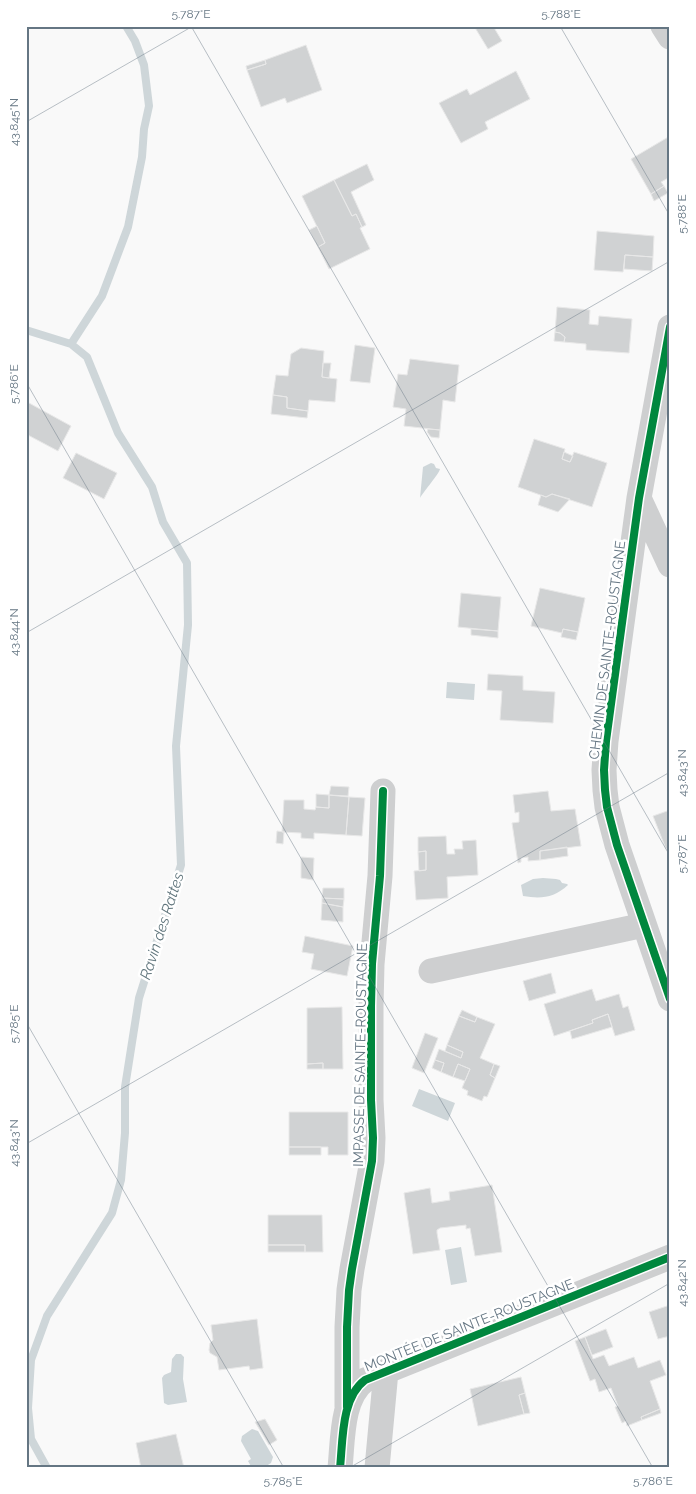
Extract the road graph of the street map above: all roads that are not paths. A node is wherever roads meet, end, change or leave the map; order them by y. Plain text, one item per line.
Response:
1 (663, 26) edge
2 (670, 37) edge
3 (670, 327) edge
4 (639, 498) junction
5 (670, 565) edge
6 (383, 791) dead end
7 (644, 925) junction
8 (431, 971) dead end
9 (670, 999) edge
10 (670, 1257) edge
11 (386, 1371) junction
12 (347, 1407) junction
13 (340, 1468) edge
14 (377, 1468) edge

1 - 2 street
3 - 4 street, CHEMIN DE SAINTE-ROUSTAGNE
4 - 5 street
4 - 7 street, CHEMIN DE SAINTE-ROUSTAGNE
6 - 12 street, IMPASSE DE SAINTE-ROUSTAGNE
7 - 8 street
7 - 9 street, CHEMIN DE SAINTE-ROUSTAGNE
10 - 11 street, MONTÉE DE SAINTE-ROUSTAGNE
11 - 12 street, MONTÉE DE SAINTE-ROUSTAGNE
11 - 14 street
12 - 13 street, MONTÉE DE SAINTE-ROUSTAGNE

